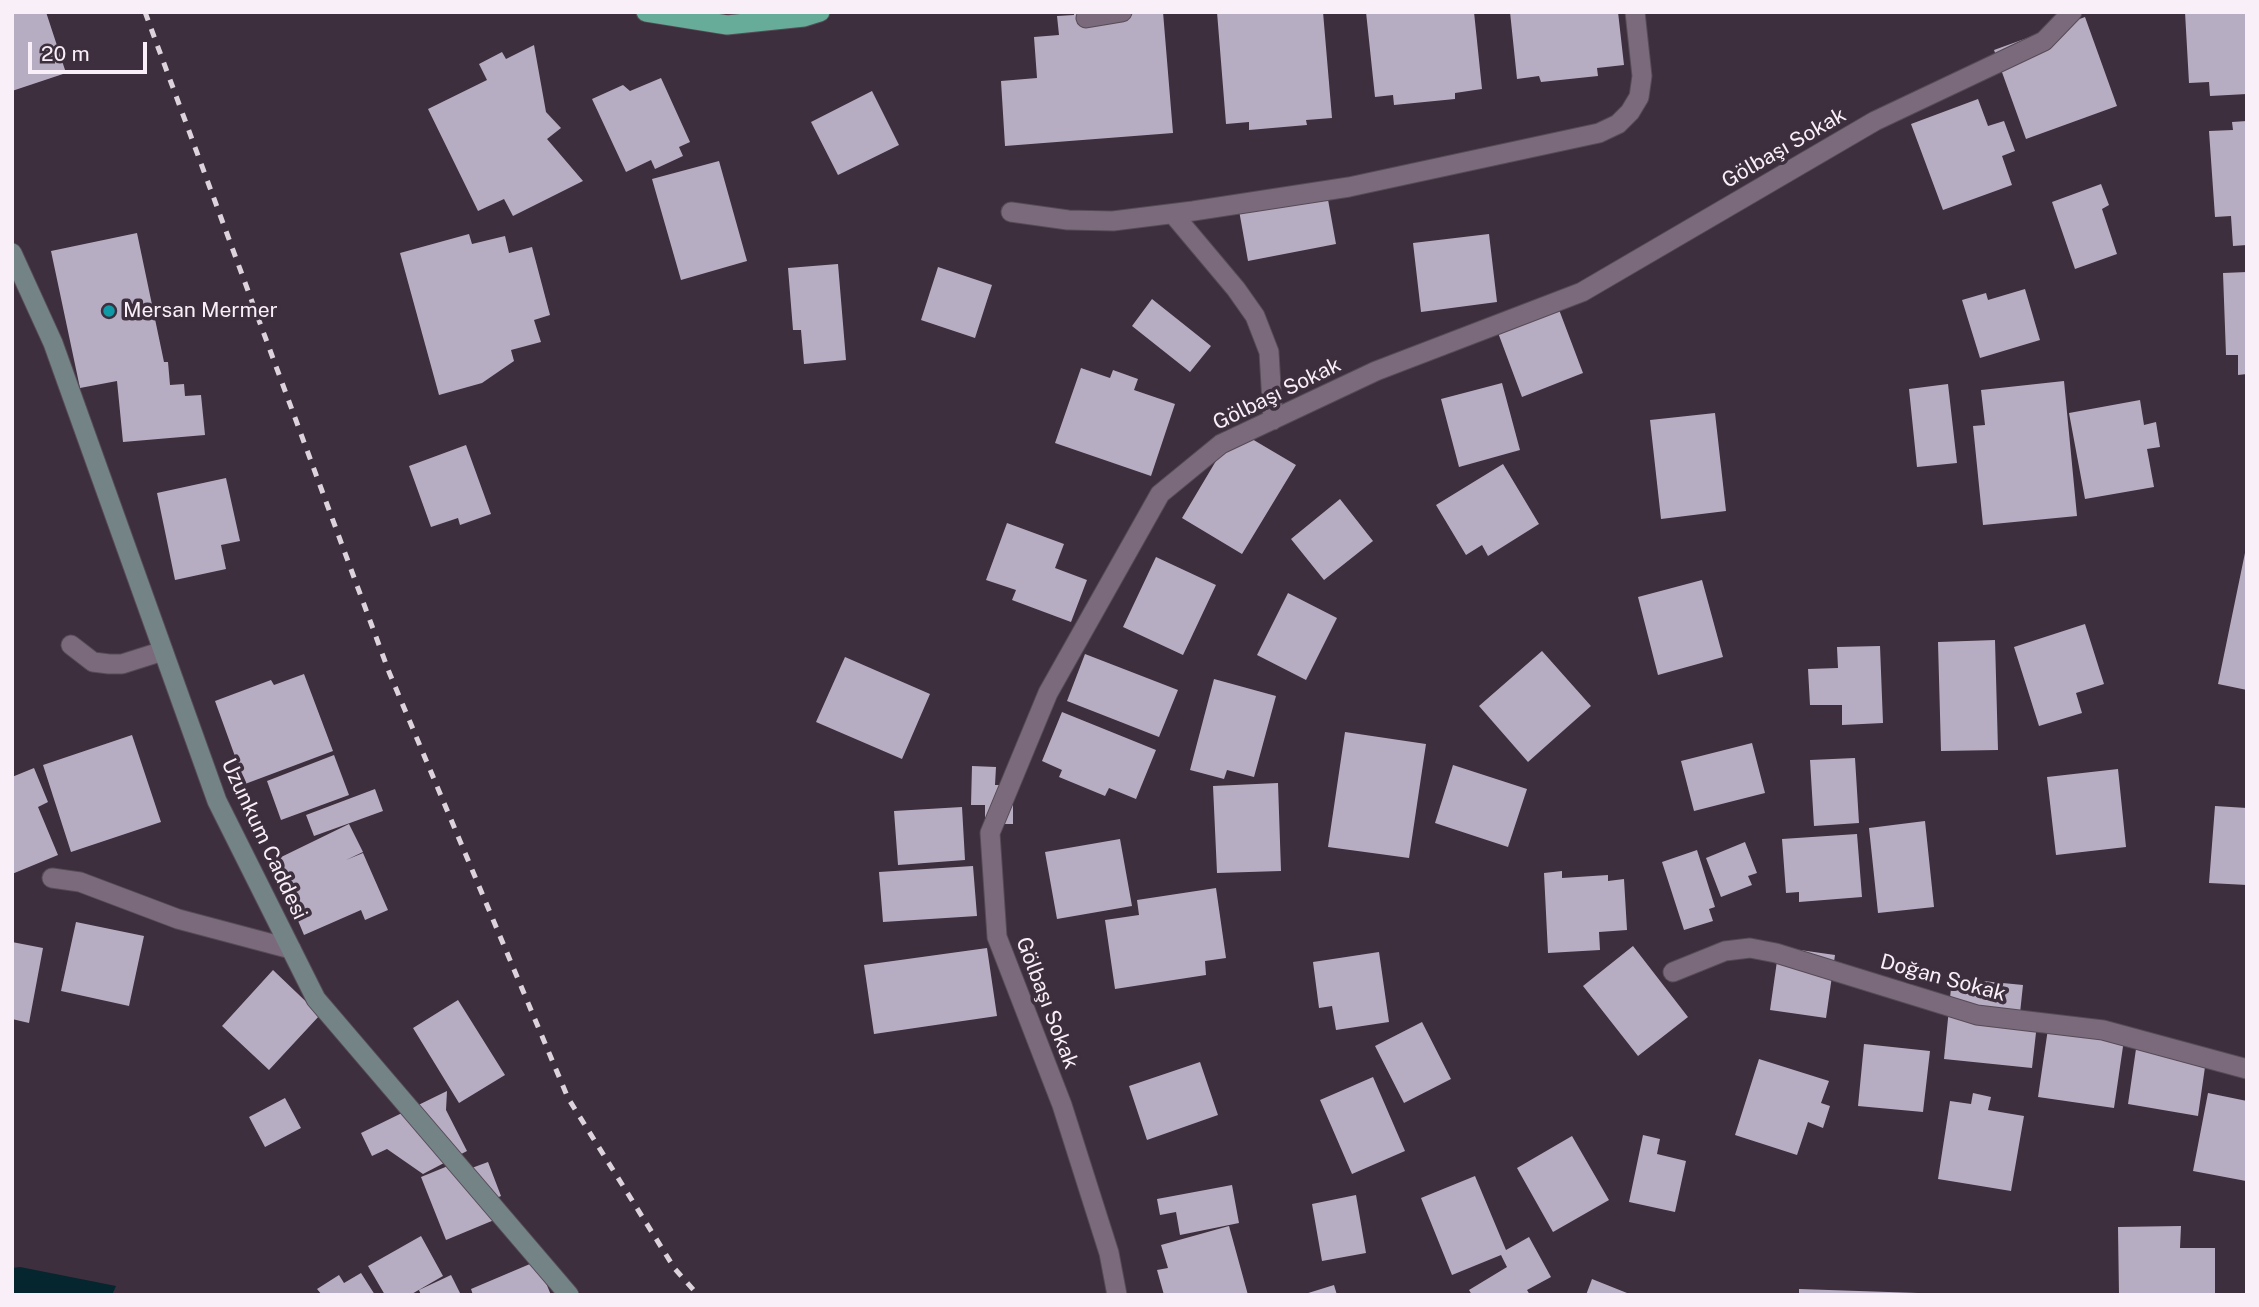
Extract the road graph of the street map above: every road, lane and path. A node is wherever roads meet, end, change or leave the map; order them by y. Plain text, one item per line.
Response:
1 (646, 12) edge
2 (820, 12) edge
3 (1122, 12) edge
4 (1635, 12) edge
5 (2072, 12) edge
6 (1086, 18) dead end
7 (1011, 212) dead end
8 (1173, 214) junction
9 (12, 253) edge
10 (1273, 419) junction
11 (71, 645) dead end
12 (163, 651) junction
13 (52, 878) dead end
14 (291, 949) junction
15 (1673, 972) dead end
16 (2247, 1069) edge
17 (569, 1295) edge
18 (1117, 1295) edge

1 - 2 highway
3 - 6 street
4 - 8 street
5 - 10 street, Gölbaşı Sokak
7 - 8 street
8 - 10 street
9 - 12 main road, Uzunkum Caddesi
10 - 18 street, Gölbaşı Sokak
11 - 12 street
12 - 14 main road, Uzunkum Caddesi
13 - 14 street
14 - 17 main road, Uzunkum Caddesi
15 - 16 street, Doğan Sokak

